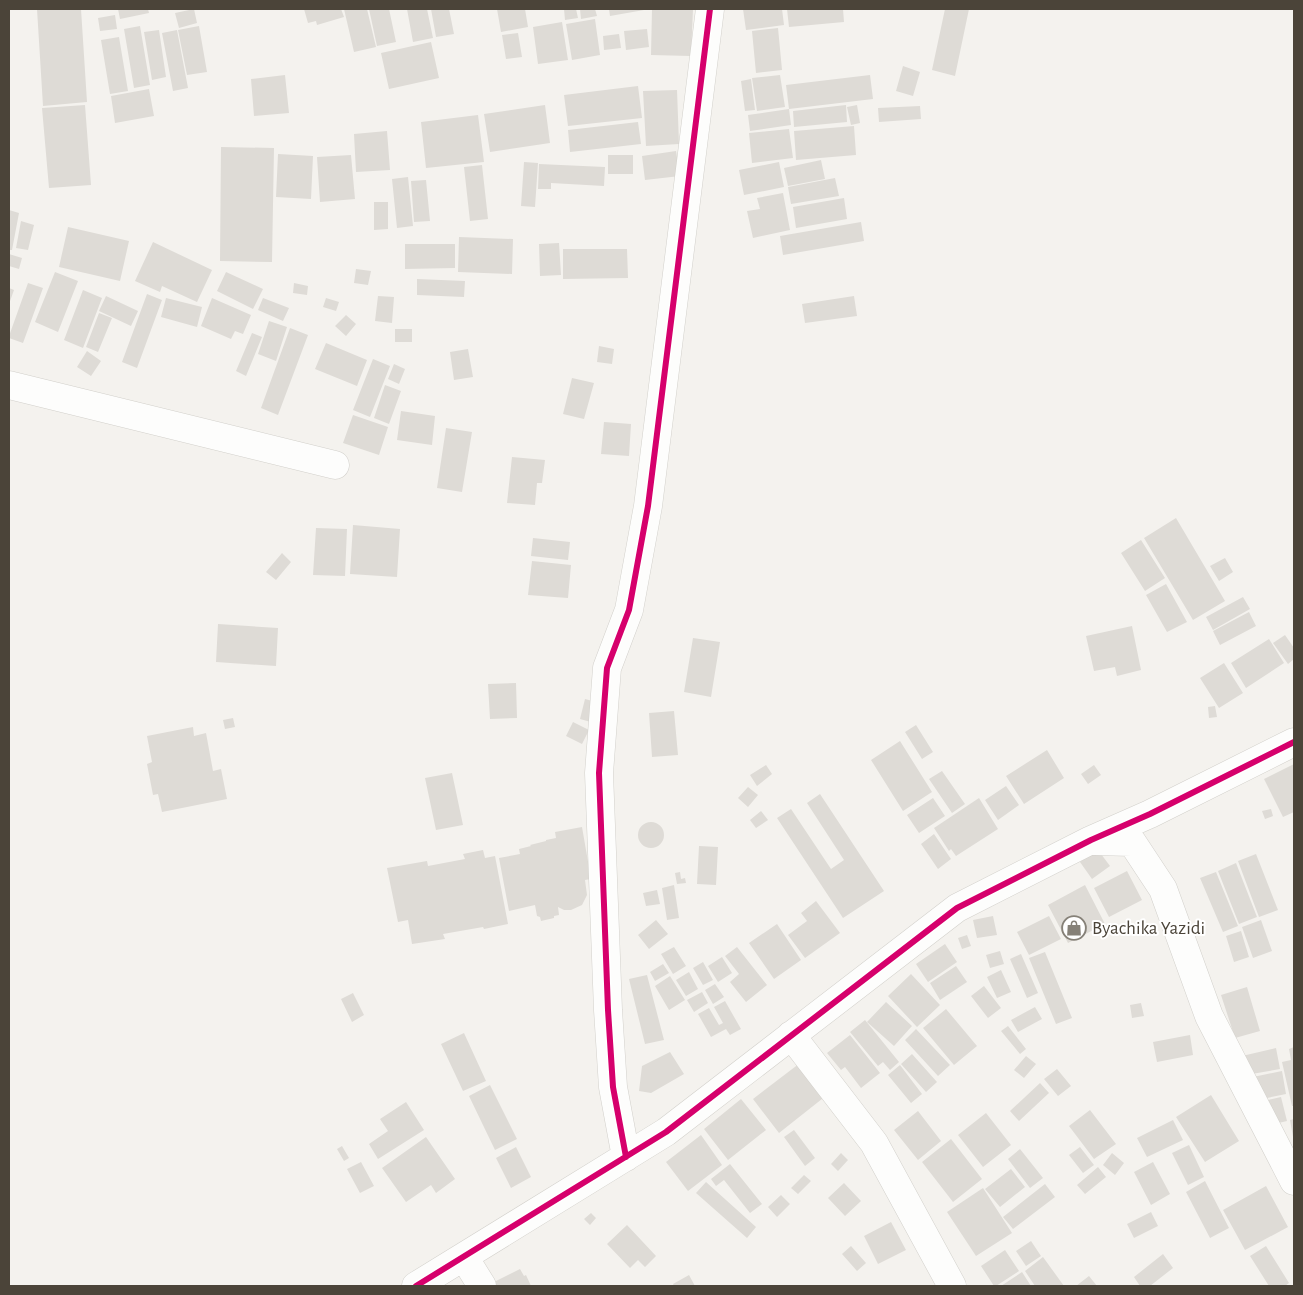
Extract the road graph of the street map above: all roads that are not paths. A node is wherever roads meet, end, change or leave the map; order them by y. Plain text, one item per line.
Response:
1 (710, 9) edge
2 (9, 385) edge
3 (335, 465) dead end
4 (1294, 742) edge
5 (1091, 840) junction
6 (791, 1035) junction
7 (626, 1157) junction
8 (1294, 1181) edge
9 (464, 1257) junction
10 (416, 1286) edge
11 (482, 1286) edge
12 (952, 1286) edge

1 - 7 street
2 - 3 street
4 - 5 street
5 - 6 street
5 - 8 street
6 - 7 street
6 - 12 street
7 - 9 street
9 - 10 street
9 - 11 street

